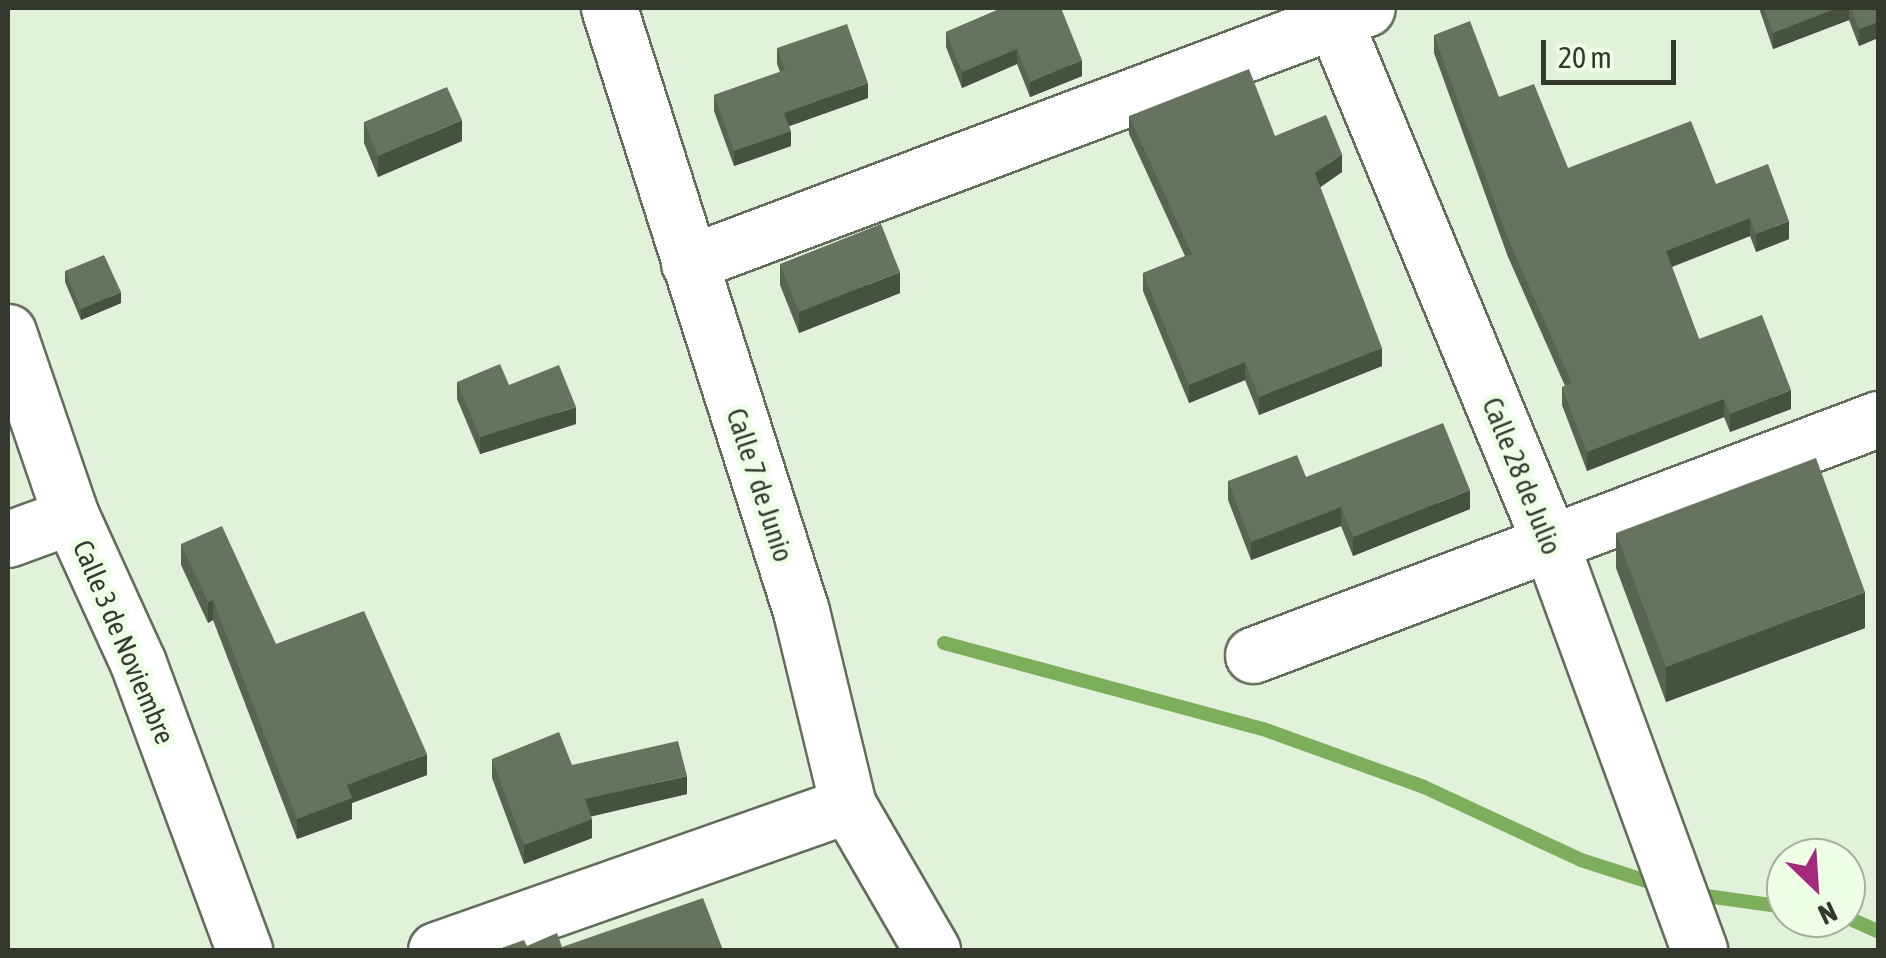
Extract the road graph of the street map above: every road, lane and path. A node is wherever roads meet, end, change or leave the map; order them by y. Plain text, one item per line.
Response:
1 (609, 8) edge
2 (1344, 12) edge
3 (689, 262) junction
4 (8, 332) edge
5 (1878, 419) edge
6 (72, 516) junction
7 (8, 540) edge
8 (1550, 542) junction
9 (1252, 655) dead end
10 (848, 805) junction
11 (244, 950) edge
12 (436, 950) edge
13 (932, 950) edge
14 (1699, 950) edge

1 - 3 street, Calle 7 de Junio
2 - 3 street
2 - 8 street, Calle 28 de Julio
3 - 10 street, Calle 7 de Junio
4 - 6 street, Calle 3 de Noviembre
5 - 8 street
6 - 7 street
6 - 11 street, Calle 3 de Noviembre
8 - 9 street
8 - 14 street, Calle 28 de Julio
10 - 12 street
10 - 13 street, Calle 7 de Junio

